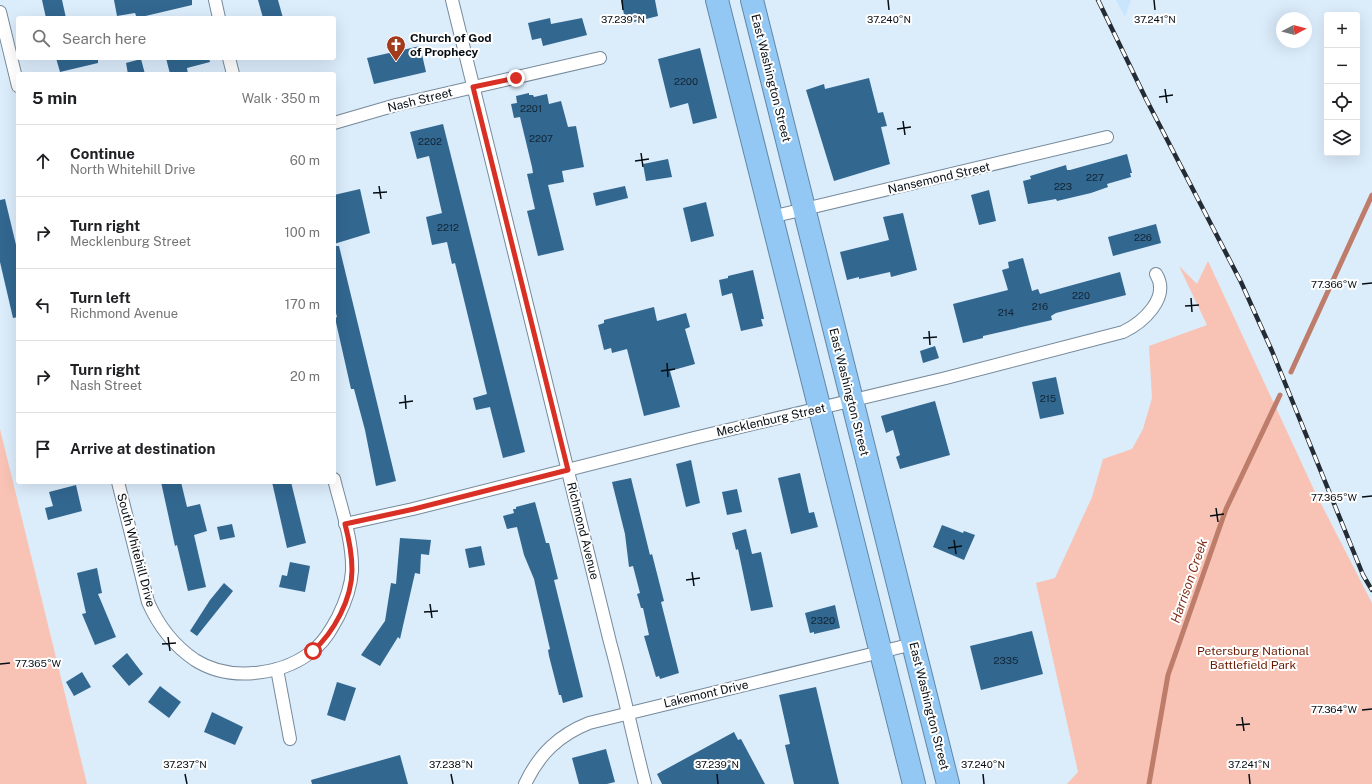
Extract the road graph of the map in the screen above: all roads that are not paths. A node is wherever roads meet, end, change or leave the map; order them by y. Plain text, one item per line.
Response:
1 (215, 0) edge
2 (452, 0) edge
3 (717, 0) edge
4 (752, 0) edge
5 (0, 12) edge
6 (219, 16) edge
7 (600, 58) dead end
8 (230, 60) edge
9 (232, 72) edge
10 (16, 78) edge
11 (473, 87) junction
12 (336, 122) edge
13 (1107, 137) dead end
14 (804, 210) junction
15 (771, 217) junction
16 (1156, 274) dead end
17 (851, 401) junction
18 (819, 408) junction
19 (568, 470) junction
20 (118, 484) edge
21 (335, 484) edge
22 (345, 524) junction
23 (913, 644) junction
24 (881, 652) junction
25 (277, 669) junction
26 (627, 713) junction
27 (290, 739) dead end
28 (525, 784) edge
29 (645, 784) edge
30 (914, 784) edge
31 (948, 784) edge

1 - 6 street
2 - 11 street, Richmond Avenue
3 - 15 highway
4 - 14 highway, East Washington Street
5 - 10 street
7 - 11 street, Nash Street
8 - 9 street
11 - 12 street, Nash Street
11 - 19 street, Richmond Avenue
13 - 14 street, Nansemond Street
14 - 15 street, Nansemond Street
14 - 17 highway, East Washington Street
15 - 18 highway
16 - 17 street, Mecklenburg Street
17 - 18 street, Mecklenburg Street
17 - 23 highway, East Washington Street
18 - 19 street, Mecklenburg Street
18 - 24 highway
19 - 22 street, Mecklenburg Street
19 - 26 street, Richmond Avenue
20 - 25 street, South Whitehill Drive
21 - 22 street, South Whitehill Drive
22 - 25 street, South Whitehill Drive
23 - 24 street, Lakemont Drive
23 - 31 highway, East Washington Street
24 - 26 street, Lakemont Drive
24 - 30 highway
25 - 27 street
26 - 28 street, Lakemont Drive
26 - 29 street, Richmond Avenue

